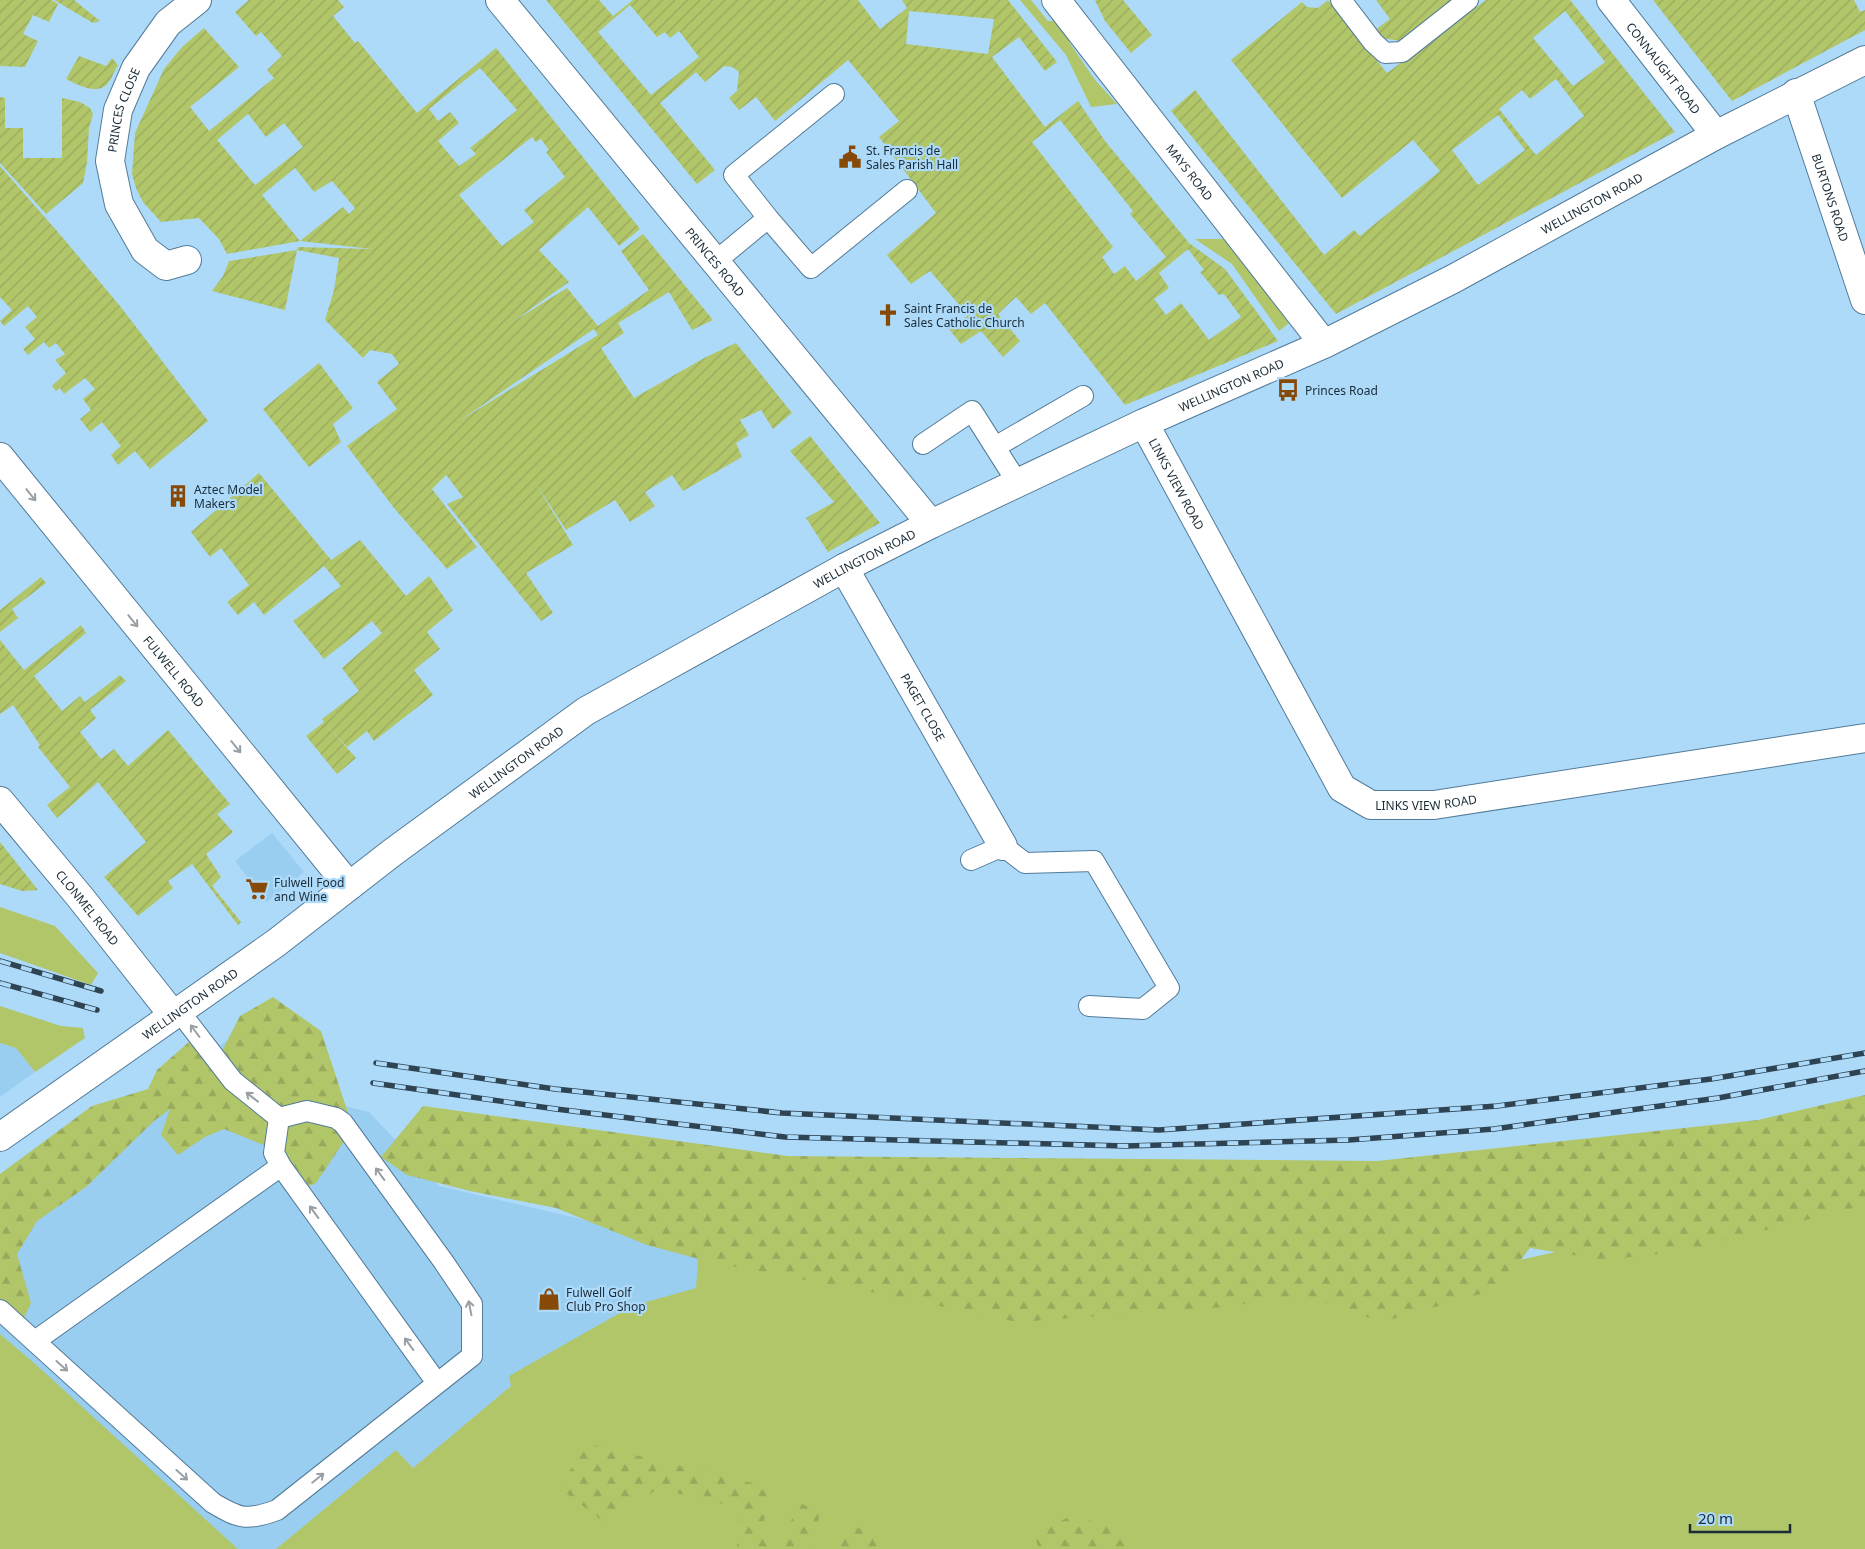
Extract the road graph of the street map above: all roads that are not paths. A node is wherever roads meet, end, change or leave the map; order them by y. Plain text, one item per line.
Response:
1 (197, 0) edge
2 (500, 0) edge
3 (1056, 0) edge
4 (1341, 0) edge
5 (1468, 0) edge
6 (1611, 0) edge
7 (1865, 60) edge
8 (1796, 93) junction
9 (834, 94) dead end
10 (1716, 136) junction
11 (907, 190) dead end
12 (768, 218) junction
13 (187, 260) dead end
14 (716, 261) junction
15 (1865, 300) edge
16 (1324, 344) junction
17 (1083, 396) dead end
18 (1144, 423) junction
19 (923, 444) dead end
20 (995, 447) junction
21 (0, 457) edge
22 (1017, 482) junction
23 (931, 524) junction
24 (844, 568) junction
25 (1865, 738) edge
26 (0, 801) edge
27 (1003, 846) junction
28 (971, 860) dead end
29 (349, 886) junction
30 (1089, 1006) dead end
31 (176, 1013) junction
32 (279, 1118) junction
33 (0, 1137) edge
34 (281, 1166) junction
35 (0, 1310) edge
36 (35, 1341) junction
37 (437, 1384) junction

1 - 13 street, PRINCES CLOSE
2 - 14 street, PRINCES ROAD
3 - 16 street, MAYS ROAD
4 - 5 lane
6 - 10 street, CONNAUGHT ROAD
7 - 8 street, WELLINGTON ROAD
8 - 10 street, WELLINGTON ROAD
8 - 15 street, BURTONS ROAD
9 - 12 lane
10 - 16 street, WELLINGTON ROAD
11 - 12 lane
12 - 14 lane
14 - 23 street, PRINCES ROAD
16 - 18 street, WELLINGTON ROAD
17 - 20 lane
18 - 22 street, WELLINGTON ROAD
18 - 25 street, LINKS VIEW ROAD
19 - 20 lane
20 - 22 lane
21 -> 29 street, FULWELL ROAD
22 - 23 street, WELLINGTON ROAD
23 - 24 street, WELLINGTON ROAD
24 - 27 street, PAGET CLOSE
24 - 29 street, WELLINGTON ROAD
26 - 31 street, CLONMEL ROAD
27 - 28 lane
27 - 30 lane
29 - 31 street, WELLINGTON ROAD
32 -> 31 lane
31 - 33 street, WELLINGTON ROAD
32 - 34 lane
37 -> 32 lane
34 - 36 lane
37 -> 34 lane
35 - 36 lane
36 -> 37 lane

